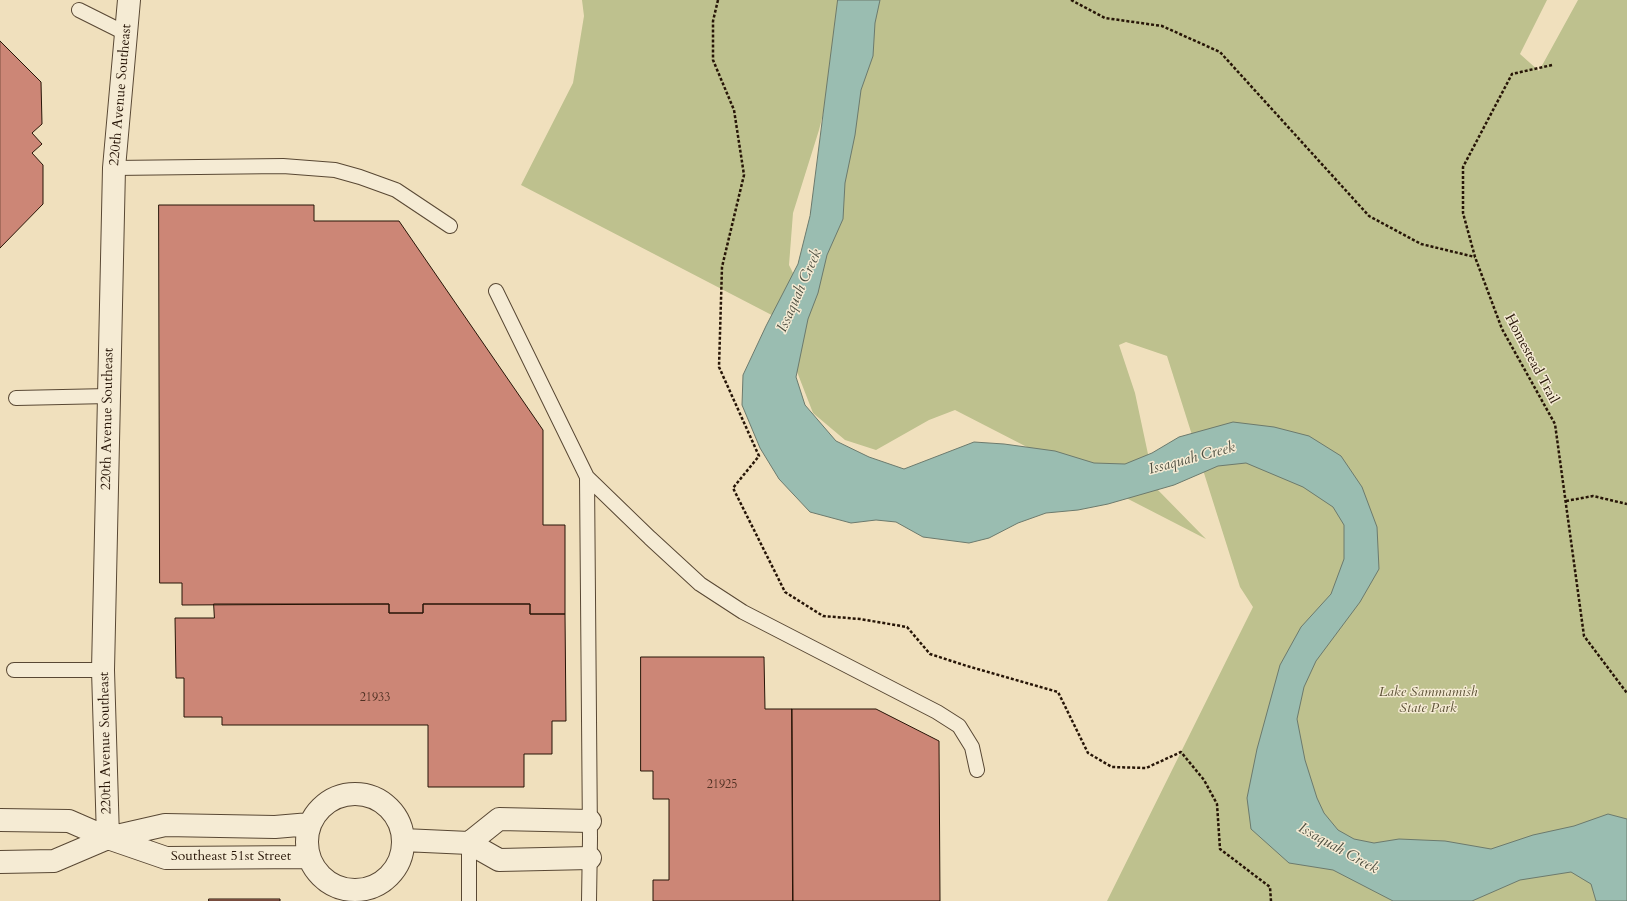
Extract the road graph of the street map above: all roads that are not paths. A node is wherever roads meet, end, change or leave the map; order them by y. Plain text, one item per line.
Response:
1 (129, 0) edge
2 (80, 10) dead end
3 (127, 34) junction
4 (114, 168) junction
5 (450, 226) dead end
6 (496, 291) dead end
7 (109, 396) junction
8 (16, 398) dead end
9 (587, 477) junction
10 (14, 670) dead end
11 (103, 670) junction
12 (977, 770) dead end
13 (0, 820) edge
14 (590, 821) junction
15 (310, 824) junction
16 (108, 838) junction
17 (402, 840) junction
18 (469, 843) junction
19 (310, 857) junction
20 (590, 858) junction
21 (0, 862) edge
22 (469, 901) edge
23 (589, 901) edge

1 - 3 street, 220th Avenue Southeast
2 - 3 lane
3 - 4 street, 220th Avenue Southeast
4 - 5 lane
4 - 7 street, 220th Avenue Southeast
6 - 9 lane
7 - 8 lane
7 - 11 street, 220th Avenue Southeast
9 - 12 lane
9 - 14 lane
10 - 11 lane
11 - 16 street, 220th Avenue Southeast
13 - 16 street, Southeast 51st Street
14 - 18 street
14 - 20 lane
15 - 16 street
15 - 17 street, Southeast 51st Street
15 - 19 street, Southeast 51st Street
16 - 19 street, Southeast 51st Street
16 - 21 street
17 - 18 street
17 - 19 street, Southeast 51st Street
18 - 20 street
18 - 22 lane
20 - 23 lane

